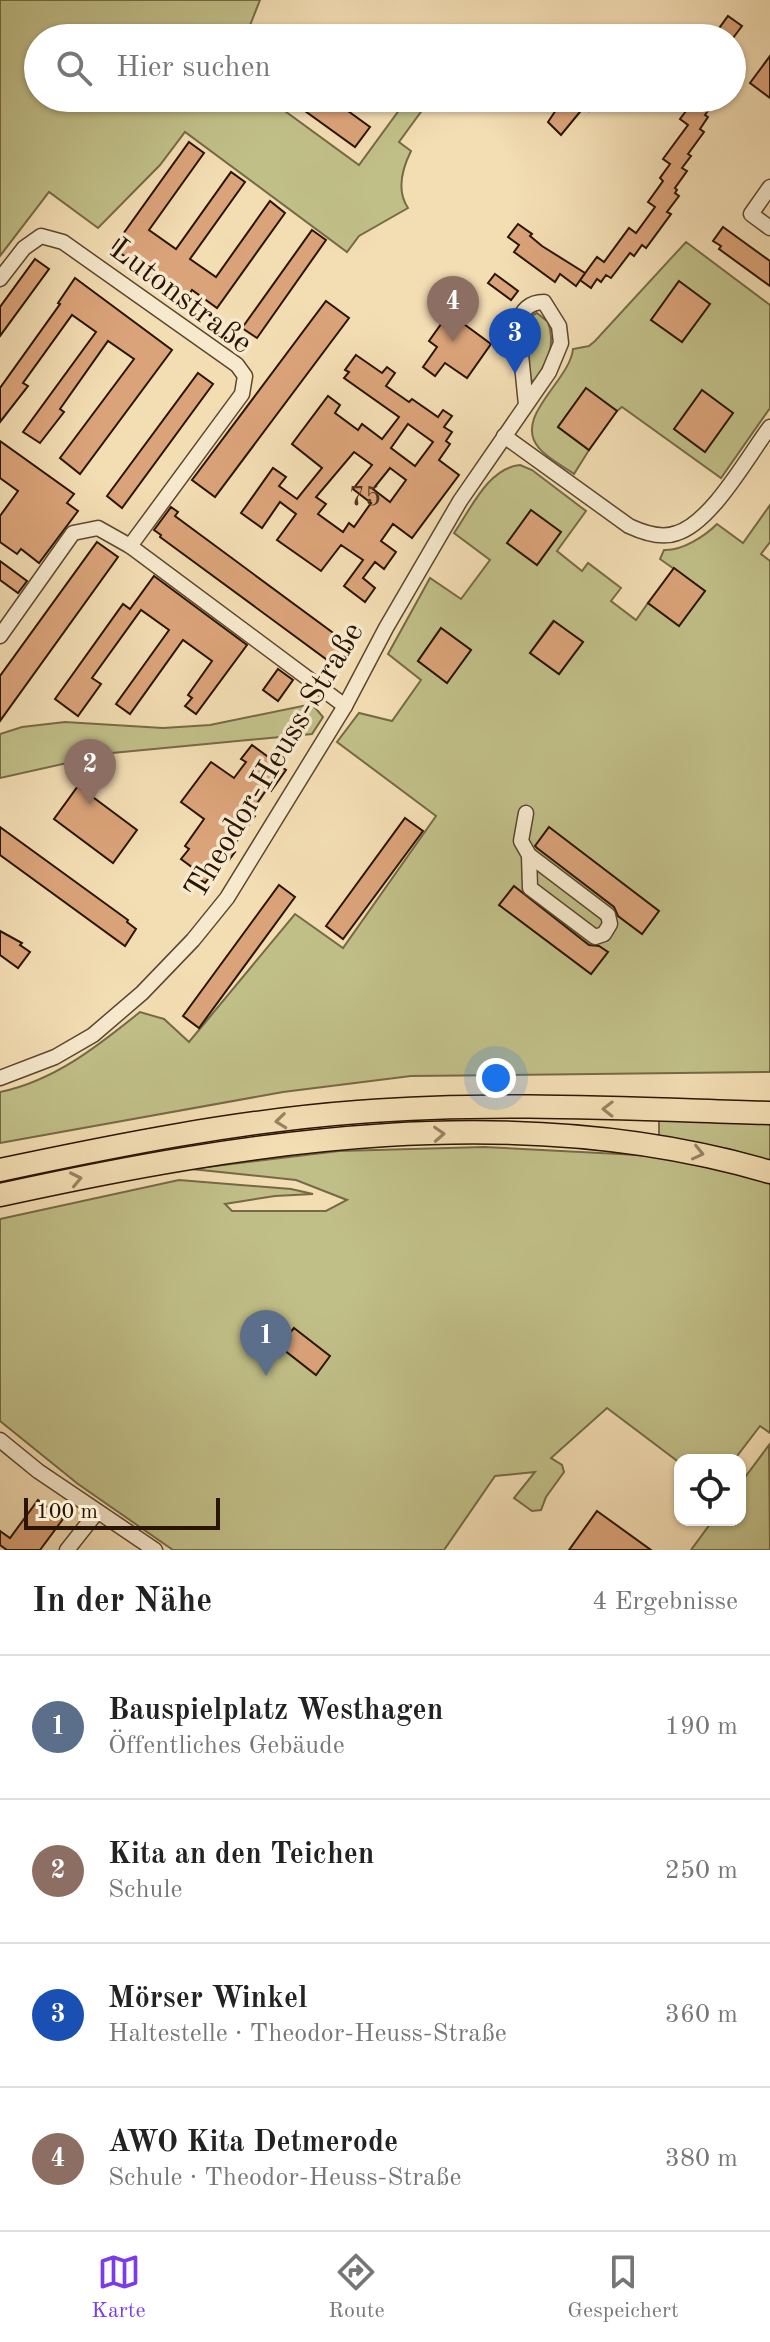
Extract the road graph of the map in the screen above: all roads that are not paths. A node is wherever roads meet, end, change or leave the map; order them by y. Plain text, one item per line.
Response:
1 (770, 187) edge
2 (770, 228) edge
3 (0, 279) edge
4 (526, 405) junction
5 (768, 433) edge
6 (504, 436) junction
7 (130, 546) junction
8 (0, 636) edge
9 (345, 706) junction
10 (526, 813) dead end
11 (529, 855) junction
12 (0, 1078) edge
13 (770, 1113) edge
14 (0, 1170) edge
15 (770, 1172) edge
16 (0, 1195) edge
17 (0, 1440) edge
18 (97, 1512) junction
19 (67, 1550) edge
20 (155, 1550) edge

1 - 2 street
3 - 7 street, Lutonstraße
4 - 4 street, Theodor-Heuss-Straße
4 - 6 street, Theodor-Heuss-Straße
5 - 6 street
6 - 9 street, Theodor-Heuss-Straße
7 - 8 street
7 - 9 street
9 - 12 street, Theodor-Heuss-Straße
10 - 11 street
11 - 11 street
13 -> 14 highway
16 -> 15 highway
17 - 18 street
18 - 19 street
18 - 20 street

